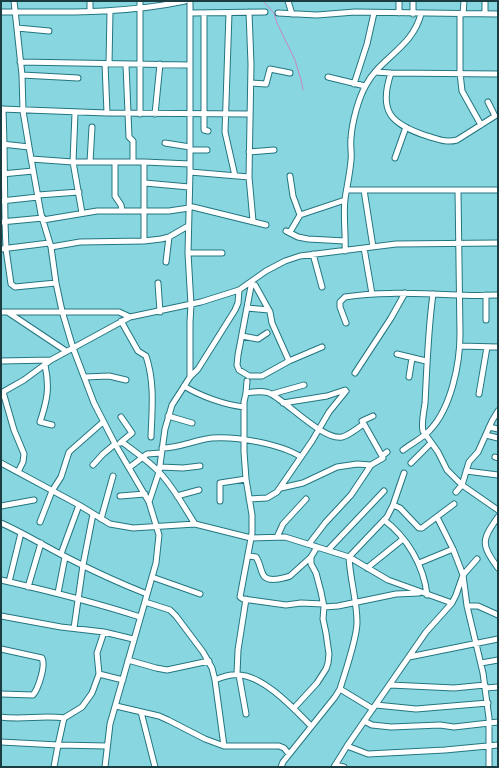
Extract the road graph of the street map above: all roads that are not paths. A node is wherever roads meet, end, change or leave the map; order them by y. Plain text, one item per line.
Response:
1 (14, 1) edge
2 (90, 1) edge
3 (140, 1) edge
4 (185, 1) edge
5 (190, 1) edge
6 (288, 1) edge
7 (399, 1) edge
8 (414, 1) edge
9 (464, 1) edge
10 (485, 1) edge
11 (164, 3) edge
12 (140, 9) junction
13 (110, 11) junction
14 (1, 12) edge
15 (15, 12) junction
16 (90, 12) junction
17 (249, 12) junction
18 (265, 12) dead end
19 (191, 13) junction
20 (229, 13) junction
21 (278, 13) dead end
22 (374, 13) junction
23 (399, 13) junction
24 (204, 14) junction
25 (292, 14) junction
26 (413, 14) junction
27 (421, 14) junction
28 (461, 14) junction
29 (485, 14) junction
30 (498, 14) edge
31 (17, 28) junction
32 (49, 31) dead end
33 (20, 62) junction
34 (107, 64) junction
35 (160, 64) junction
36 (126, 65) junction
37 (141, 65) junction
38 (189, 65) junction
39 (290, 72) dead end
40 (376, 72) junction
41 (391, 73) junction
42 (460, 73) junction
43 (498, 74) edge
44 (22, 75) junction
45 (328, 77) dead end
46 (78, 78) dead end
47 (251, 82) junction
48 (354, 84) junction
49 (365, 86) junction
50 (488, 102) dead end
51 (2, 109) edge
52 (23, 111) junction
53 (75, 113) junction
54 (129, 113) junction
55 (107, 114) junction
56 (140, 114) junction
57 (155, 114) junction
58 (190, 114) junction
59 (204, 114) junction
60 (226, 114) junction
61 (250, 114) junction
62 (481, 125) junction
63 (92, 127) dead end
64 (406, 127) junction
65 (208, 131) dead end
66 (3, 144) edge
67 (165, 144) dead end
68 (29, 147) junction
69 (190, 148) junction
70 (207, 150) dead end
71 (274, 150) dead end
72 (249, 152) junction
73 (395, 158) dead end
74 (31, 159) junction
75 (73, 162) junction
76 (90, 162) junction
77 (115, 162) junction
78 (133, 162) junction
79 (144, 162) junction
80 (190, 164) junction
81 (33, 171) junction
82 (190, 172) junction
83 (2, 174) edge
84 (235, 176) junction
85 (290, 176) dead end
86 (249, 177) junction
87 (145, 183) junction
88 (189, 187) junction
89 (348, 190) junction
90 (364, 190) junction
91 (458, 190) junction
92 (498, 190) edge
93 (79, 192) junction
94 (38, 196) junction
95 (2, 200) edge
96 (345, 200) junction
97 (189, 207) junction
98 (122, 210) junction
99 (144, 210) junction
100 (82, 213) junction
101 (300, 215) junction
102 (43, 219) junction
103 (253, 221) junction
104 (3, 222) edge
105 (266, 225) dead end
106 (188, 226) junction
107 (169, 237) junction
108 (144, 241) junction
109 (345, 241) junction
110 (459, 242) junction
111 (498, 243) edge
112 (50, 245) junction
113 (373, 247) junction
114 (364, 248) junction
115 (4, 249) edge
116 (345, 251) junction
117 (188, 253) junction
118 (222, 253) dead end
119 (313, 254) junction
120 (166, 262) dead end
121 (56, 283) junction
122 (158, 283) dead end
123 (252, 283) junction
124 (322, 287) dead end
125 (239, 290) junction
126 (372, 294) junction
127 (406, 294) junction
128 (433, 294) junction
129 (459, 295) junction
130 (486, 295) junction
131 (498, 295) edge
132 (191, 305) junction
133 (247, 308) junction
134 (269, 310) junction
135 (62, 311) junction
136 (1, 312) edge
137 (9, 312) junction
138 (160, 312) junction
139 (130, 317) junction
140 (486, 320) dead end
141 (121, 322) junction
142 (346, 323) dead end
143 (267, 333) dead end
144 (242, 336) junction
145 (460, 346) junction
146 (322, 347) dead end
147 (498, 347) edge
148 (73, 348) junction
149 (487, 348) junction
150 (66, 351) junction
151 (397, 354) dead end
152 (412, 358) junction
153 (51, 360) junction
154 (1, 361) edge
155 (289, 361) junction
156 (426, 361) junction
157 (45, 365) junction
158 (355, 373) dead end
159 (85, 377) junction
160 (190, 377) junction
161 (408, 378) dead end
162 (126, 380) dead end
163 (247, 381) dead end
164 (304, 385) dead end
165 (184, 386) junction
166 (2, 393) edge
167 (246, 393) junction
168 (272, 394) junction
169 (480, 394) dead end
170 (283, 403) junction
171 (244, 407) junction
172 (498, 412) edge
173 (168, 416) junction
174 (373, 416) dead end
175 (120, 417) dead end
176 (103, 422) junction
177 (192, 423) dead end
178 (364, 424) junction
179 (52, 425) dead end
180 (489, 427) junction
181 (319, 428) junction
182 (498, 429) edge
183 (424, 434) junction
184 (486, 435) junction
185 (151, 437) dead end
186 (498, 438) edge
187 (244, 440) junction
188 (122, 442) junction
189 (431, 443) junction
190 (116, 445) junction
191 (161, 450) junction
192 (403, 450) dead end
193 (387, 452) dead end
194 (382, 456) junction
195 (143, 457) junction
196 (301, 458) junction
197 (1, 463) edge
198 (411, 463) dead end
199 (93, 465) dead end
200 (371, 465) junction
201 (200, 466) dead end
202 (130, 467) junction
203 (159, 470) junction
204 (466, 471) junction
205 (18, 472) junction
206 (404, 473) dead end
207 (498, 475) edge
208 (113, 476) dead end
209 (246, 479) junction
210 (462, 485) junction
211 (281, 488) junction
212 (199, 490) dead end
213 (52, 491) junction
214 (384, 491) dead end
215 (456, 492) dead end
216 (145, 494) junction
217 (120, 496) dead end
218 (177, 496) junction
219 (249, 499) junction
220 (306, 499) dead end
221 (34, 500) dead end
222 (220, 501) dead end
223 (149, 502) junction
224 (454, 504) dead end
225 (79, 505) junction
226 (393, 505) junction
227 (1, 506) edge
228 (498, 510) edge
229 (93, 514) junction
230 (437, 517) junction
231 (498, 517) edge
232 (101, 519) junction
233 (384, 520) junction
234 (40, 522) dead end
235 (1, 523) edge
236 (195, 524) junction
237 (158, 527) junction
238 (21, 533) junction
239 (277, 537) junction
240 (251, 538) junction
241 (403, 539) junction
242 (41, 543) junction
243 (309, 544) junction
244 (317, 547) junction
245 (453, 549) junction
246 (328, 550) junction
247 (63, 555) junction
248 (249, 556) junction
249 (349, 557) junction
250 (311, 558) junction
251 (477, 559) dead end
252 (420, 563) junction
253 (83, 565) junction
254 (497, 566) edge
255 (367, 568) junction
256 (463, 575) junction
257 (152, 577) junction
258 (1, 580) edge
259 (9, 582) junction
260 (28, 587) junction
261 (58, 593) junction
262 (147, 594) junction
263 (200, 594) dead end
264 (425, 594) junction
265 (78, 598) junction
266 (246, 599) junction
267 (145, 602) junction
268 (355, 603) junction
269 (452, 604) junction
270 (323, 605) junction
271 (468, 606) junction
272 (1, 616) edge
273 (498, 616) edge
274 (140, 618) junction
275 (74, 628) junction
276 (104, 632) junction
277 (134, 639) junction
278 (498, 639) edge
279 (476, 643) junction
280 (1, 649) edge
281 (409, 657) junction
282 (128, 660) junction
283 (498, 660) edge
284 (208, 662) junction
285 (481, 663) junction
286 (99, 674) junction
287 (238, 674) junction
288 (123, 680) junction
289 (215, 680) junction
290 (390, 685) junction
291 (486, 686) junction
292 (498, 687) edge
293 (340, 689) junction
294 (1, 694) edge
295 (488, 703) junction
296 (116, 706) junction
297 (374, 707) junction
298 (294, 708) junction
299 (140, 712) junction
300 (246, 714) dead end
301 (1, 718) edge
302 (64, 718) junction
303 (364, 721) junction
304 (498, 722) edge
305 (490, 723) junction
306 (311, 726) junction
307 (1, 742) edge
308 (58, 745) junction
309 (498, 745) edge
310 (107, 746) junction
311 (224, 746) junction
312 (347, 746) junction
313 (489, 746) junction
314 (289, 754) junction
315 (335, 766) edge
316 (54, 767) edge
317 (104, 767) edge
318 (155, 767) edge
319 (281, 767) edge
320 (344, 767) edge
321 (489, 767) edge

1 - 15 street
2 - 16 street
3 - 12 street
4 - 11 street
5 - 19 street
6 - 25 street
7 - 23 street
8 - 26 street
9 - 28 street
10 - 29 street
11 - 12 street
12 - 13 street
12 - 37 street
13 - 16 street
13 - 34 street
14 - 15 street
15 - 16 street
15 - 31 street
17 - 18 street
17 - 20 street
17 - 47 street
19 - 24 street
19 - 38 street
20 - 24 street
20 - 60 street
21 - 25 street
22 - 23 street
22 - 25 street
22 - 48 street
23 - 26 street
24 - 59 street
26 - 27 street
27 - 28 street
27 - 40 street
28 - 29 street
28 - 42 street
29 - 30 street
31 - 32 street
31 - 33 street
33 - 34 street
33 - 44 street
34 - 36 street
34 - 55 street
35 - 37 street
35 - 38 street
35 - 57 street
36 - 37 street
36 - 54 street
37 - 56 street
38 - 58 street
39 - 47 street
40 - 41 street
40 - 49 street
41 - 42 street
41 - 64 street
42 - 43 street
42 - 62 street
44 - 46 street
44 - 52 street
45 - 48 street
47 - 61 street
48 - 49 street
49 - 89 street
50 - 62 street
51 - 52 street
51 - 66 street
52 - 53 street
52 - 68 street
53 - 55 street
53 - 75 street
54 - 55 street
54 - 56 street
54 - 78 street
56 - 57 street
57 - 58 street
58 - 59 street
58 - 69 street
59 - 60 street
59 - 65 street
60 - 61 street
60 - 84 street
61 - 72 street
62 - 64 street
63 - 76 street
64 - 73 street
66 - 68 street
66 - 83 street
67 - 69 street
68 - 74 street
69 - 70 street
69 - 80 street
71 - 72 street
72 - 86 street
74 - 75 street
74 - 81 street
75 - 76 street
75 - 93 street
76 - 77 street
77 - 78 street
77 - 98 street
78 - 79 street
79 - 80 street
79 - 87 street
80 - 82 street
81 - 83 street
81 - 94 street
82 - 84 street
82 - 88 street
83 - 95 street
84 - 86 street
85 - 101 street
86 - 103 street
87 - 88 street
87 - 99 street
88 - 97 street
89 - 90 street
89 - 96 street
90 - 91 street
90 - 113 street
91 - 92 street
91 - 110 street
93 - 94 street
93 - 100 street
94 - 95 street
94 - 102 street
95 - 104 street
96 - 101 street
96 - 109 street
97 - 99 street
97 - 103 street
97 - 106 street
98 - 99 street
98 - 100 street
99 - 108 street
100 - 102 street
101 - 109 street
102 - 104 street
102 - 112 street
103 - 105 street
104 - 115 street
106 - 107 street
106 - 117 street
107 - 108 street
107 - 120 street
108 - 112 street
109 - 116 street
110 - 111 street
110 - 113 street
110 - 129 street
112 - 115 street
112 - 121 street
113 - 114 street
114 - 116 street
114 - 126 street
115 - 121 street
116 - 119 street
117 - 118 street
117 - 132 street
119 - 123 street
119 - 124 street
121 - 135 street
122 - 138 street
123 - 125 street
123 - 133 street
123 - 134 street
125 - 132 street
125 - 160 street
126 - 127 street
126 - 142 street
127 - 128 street
127 - 158 street
128 - 129 street
128 - 156 street
129 - 130 street
129 - 145 street
130 - 131 street
130 - 140 street
132 - 138 street
132 - 160 street
133 - 134 street
133 - 144 street
134 - 155 street
135 - 137 street
135 - 139 street
135 - 148 street
136 - 137 street
137 - 150 street
138 - 139 street
139 - 141 street
141 - 148 street
141 - 185 street
143 - 144 street
144 - 155 street
145 - 149 street
145 - 183 street
146 - 155 street
147 - 149 street
148 - 150 street
148 - 159 street
149 - 169 street
150 - 153 street
151 - 152 street
152 - 156 street
152 - 161 street
153 - 154 street
153 - 157 street
156 - 183 street
157 - 166 street
157 - 179 street
159 - 162 street
159 - 176 street
160 - 165 street
163 - 167 street
164 - 168 street
165 - 171 street
165 - 173 street
166 - 205 street
167 - 168 street
167 - 171 street
168 - 170 street
170 - 181 street
170 - 181 street
171 - 187 street
172 - 180 street
173 - 177 street
173 - 191 street
174 - 178 street
175 - 188 street
176 - 190 street
176 - 213 street
178 - 181 street
178 - 194 street
180 - 182 street
180 - 184 street
181 - 196 street
183 - 189 street
183 - 192 street
184 - 186 street
184 - 204 street
187 - 191 street
187 - 196 street
187 - 209 street
188 - 190 street
188 - 195 street
189 - 198 street
189 - 210 street
190 - 199 street
190 - 202 street
191 - 195 street
191 - 203 street
193 - 194 street
194 - 200 street
195 - 202 street
195 - 203 street
196 - 211 street
197 - 205 street
200 - 211 street
200 - 243 street
201 - 203 street
202 - 216 street
203 - 218 street
203 - 223 street
204 - 207 street
204 - 210 street
205 - 213 street
206 - 226 street
208 - 232 street
209 - 219 street
209 - 222 street
210 - 215 street
210 - 228 street
211 - 219 street
212 - 218 street
213 - 225 street
213 - 234 street
214 - 246 street
216 - 217 street
216 - 223 street
218 - 236 street
219 - 240 street
220 - 239 street
221 - 227 street
223 - 237 street
224 - 230 street
225 - 229 street
225 - 247 street
226 - 230 street
226 - 233 street
229 - 232 street
229 - 253 street
230 - 245 street
231 - 254 street
232 - 237 street
233 - 241 street
233 - 249 street
235 - 238 street
236 - 237 street
236 - 240 street
237 - 257 street
238 - 242 street
238 - 259 street
239 - 240 street
239 - 243 street
240 - 248 street
241 - 252 street
241 - 255 street
242 - 247 street
242 - 260 street
243 - 244 street
244 - 246 street
244 - 250 street
245 - 252 street
245 - 256 street
246 - 249 street
247 - 253 street
247 - 261 street
248 - 250 street
248 - 266 street
249 - 255 street
249 - 268 street
250 - 270 street
251 - 256 street
252 - 264 street
253 - 262 street
253 - 265 street
255 - 264 street
256 - 269 street
256 - 271 street
257 - 262 street
257 - 263 street
258 - 259 street
259 - 260 street
260 - 261 street
261 - 265 street
262 - 267 street
264 - 268 street
264 - 269 street
265 - 274 street
265 - 275 street
266 - 270 street
266 - 287 street
267 - 274 street
267 - 284 street
268 - 270 street
268 - 293 street
269 - 281 street
270 - 298 street
271 - 273 street
271 - 279 street
272 - 275 street
274 - 277 street
275 - 276 street
276 - 277 street
276 - 286 street
277 - 282 street
278 - 279 street
279 - 281 street
279 - 285 street
280 - 294 street
281 - 290 street
282 - 284 street
282 - 288 street
283 - 285 street
284 - 289 street
285 - 291 street
286 - 288 street
286 - 302 street
287 - 289 street
287 - 298 street
287 - 300 street
288 - 296 street
289 - 311 street
290 - 291 street
290 - 297 street
291 - 292 street
291 - 295 street
293 - 297 street
293 - 306 street
295 - 297 street
295 - 305 street
296 - 299 street
296 - 310 street
297 - 303 street
298 - 306 street
299 - 311 street
299 - 318 street
301 - 302 street
302 - 308 street
303 - 305 street
303 - 312 street
304 - 305 street
305 - 313 street
306 - 314 street
307 - 308 street
308 - 310 street
308 - 316 street
309 - 313 street
310 - 317 street
311 - 314 street
312 - 313 street
312 - 315 street
313 - 321 street
314 - 319 street
315 - 320 street

